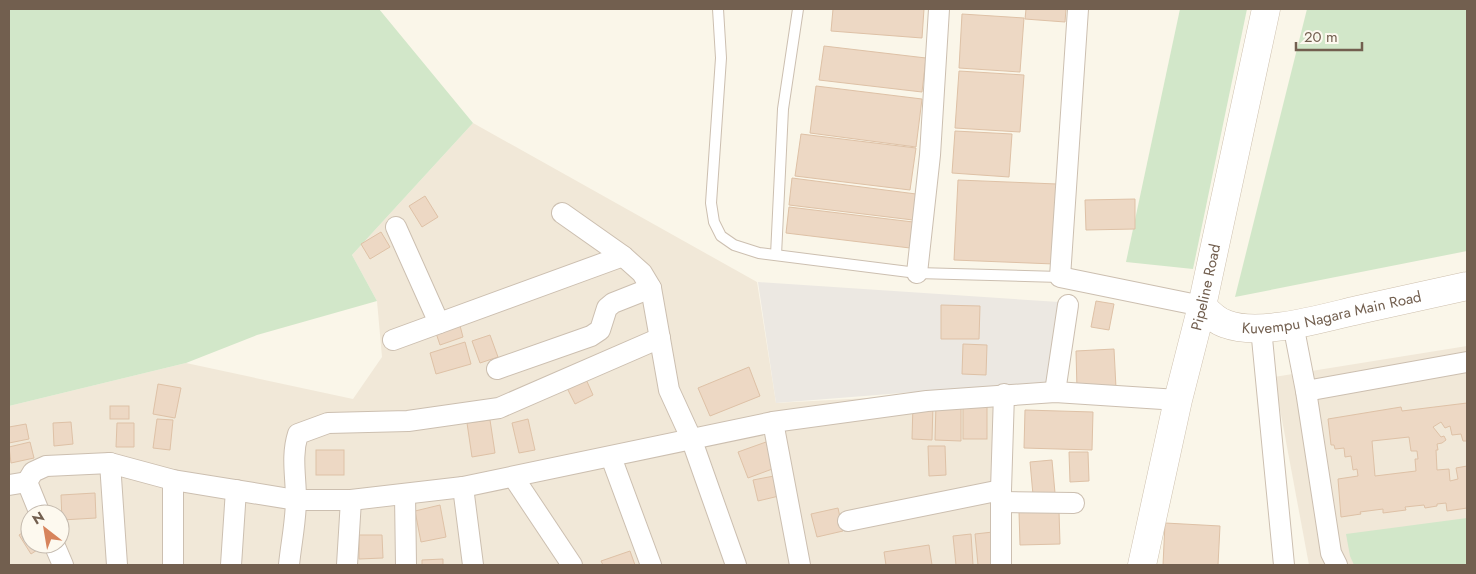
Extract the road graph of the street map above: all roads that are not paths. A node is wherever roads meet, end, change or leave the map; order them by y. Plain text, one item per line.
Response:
1 (718, 9) edge
2 (798, 9) edge
3 (939, 9) edge
4 (1078, 9) edge
5 (1266, 9) edge
6 (562, 213) dead end
7 (396, 227) dead end
8 (776, 254) junction
9 (622, 256) junction
10 (917, 273) junction
11 (1060, 277) junction
12 (1467, 286) edge
13 (651, 288) junction
14 (1068, 305) dead end
15 (1202, 306) junction
16 (439, 323) junction
17 (1293, 324) junction
18 (1261, 328) junction
19 (660, 338) junction
20 (393, 340) dead end
21 (1467, 362) edge
22 (497, 370) dead end
23 (1056, 392) junction
24 (1306, 392) junction
25 (1004, 394) junction
26 (1178, 400) junction
27 (773, 422) junction
28 (691, 438) junction
29 (611, 457) junction
30 (110, 463) junction
31 (514, 478) junction
32 (173, 480) junction
33 (18, 483) edge
34 (463, 487) junction
35 (236, 490) junction
36 (405, 495) junction
37 (1001, 496) junction
38 (296, 500) junction
39 (351, 500) junction
40 (1074, 503) dead end
41 (33, 504) edge
42 (848, 521) dead end
43 (476, 560) edge
44 (117, 565) edge
45 (173, 565) edge
46 (231, 565) edge
47 (289, 565) edge
48 (347, 565) edge
49 (406, 565) edge
50 (572, 565) edge
51 (650, 565) edge
52 (736, 565) edge
53 (800, 565) edge
54 (1001, 565) edge
55 (1142, 565) edge
56 (1284, 565) edge
57 (1337, 565) edge

1 - 8 lane
2 - 8 lane
3 - 10 street
4 - 11 street
5 - 15 street, Pipeline Road
6 - 9 street
7 - 16 street
8 - 10 lane
9 - 13 street
9 - 16 street
10 - 11 lane
11 - 15 street
12 - 17 street, Kuvempu Nagara Main Road
13 - 19 street
13 - 22 street
14 - 23 street
15 - 18 street, Kuvempu Nagara Main Road
15 - 26 street, Pipeline Road
16 - 20 street
17 - 18 street, Kuvempu Nagara Main Road
17 - 24 street
18 - 56 street
19 - 28 street
19 - 38 street
21 - 24 street
23 - 25 street
23 - 26 street
24 - 57 street
25 - 27 street
25 - 37 street
26 - 55 street, Pipeline Road
27 - 28 street
27 - 53 street
28 - 29 street
28 - 52 street
29 - 31 street
29 - 51 street
30 - 32 street
30 - 33 street
30 - 44 street
31 - 34 street
31 - 50 street
32 - 35 street
32 - 45 street
33 - 41 street
34 - 36 street
34 - 43 street
35 - 38 street
35 - 46 street
36 - 39 street
36 - 49 street
37 - 40 street
37 - 42 street
37 - 54 street
38 - 39 street
38 - 47 street
39 - 48 street

